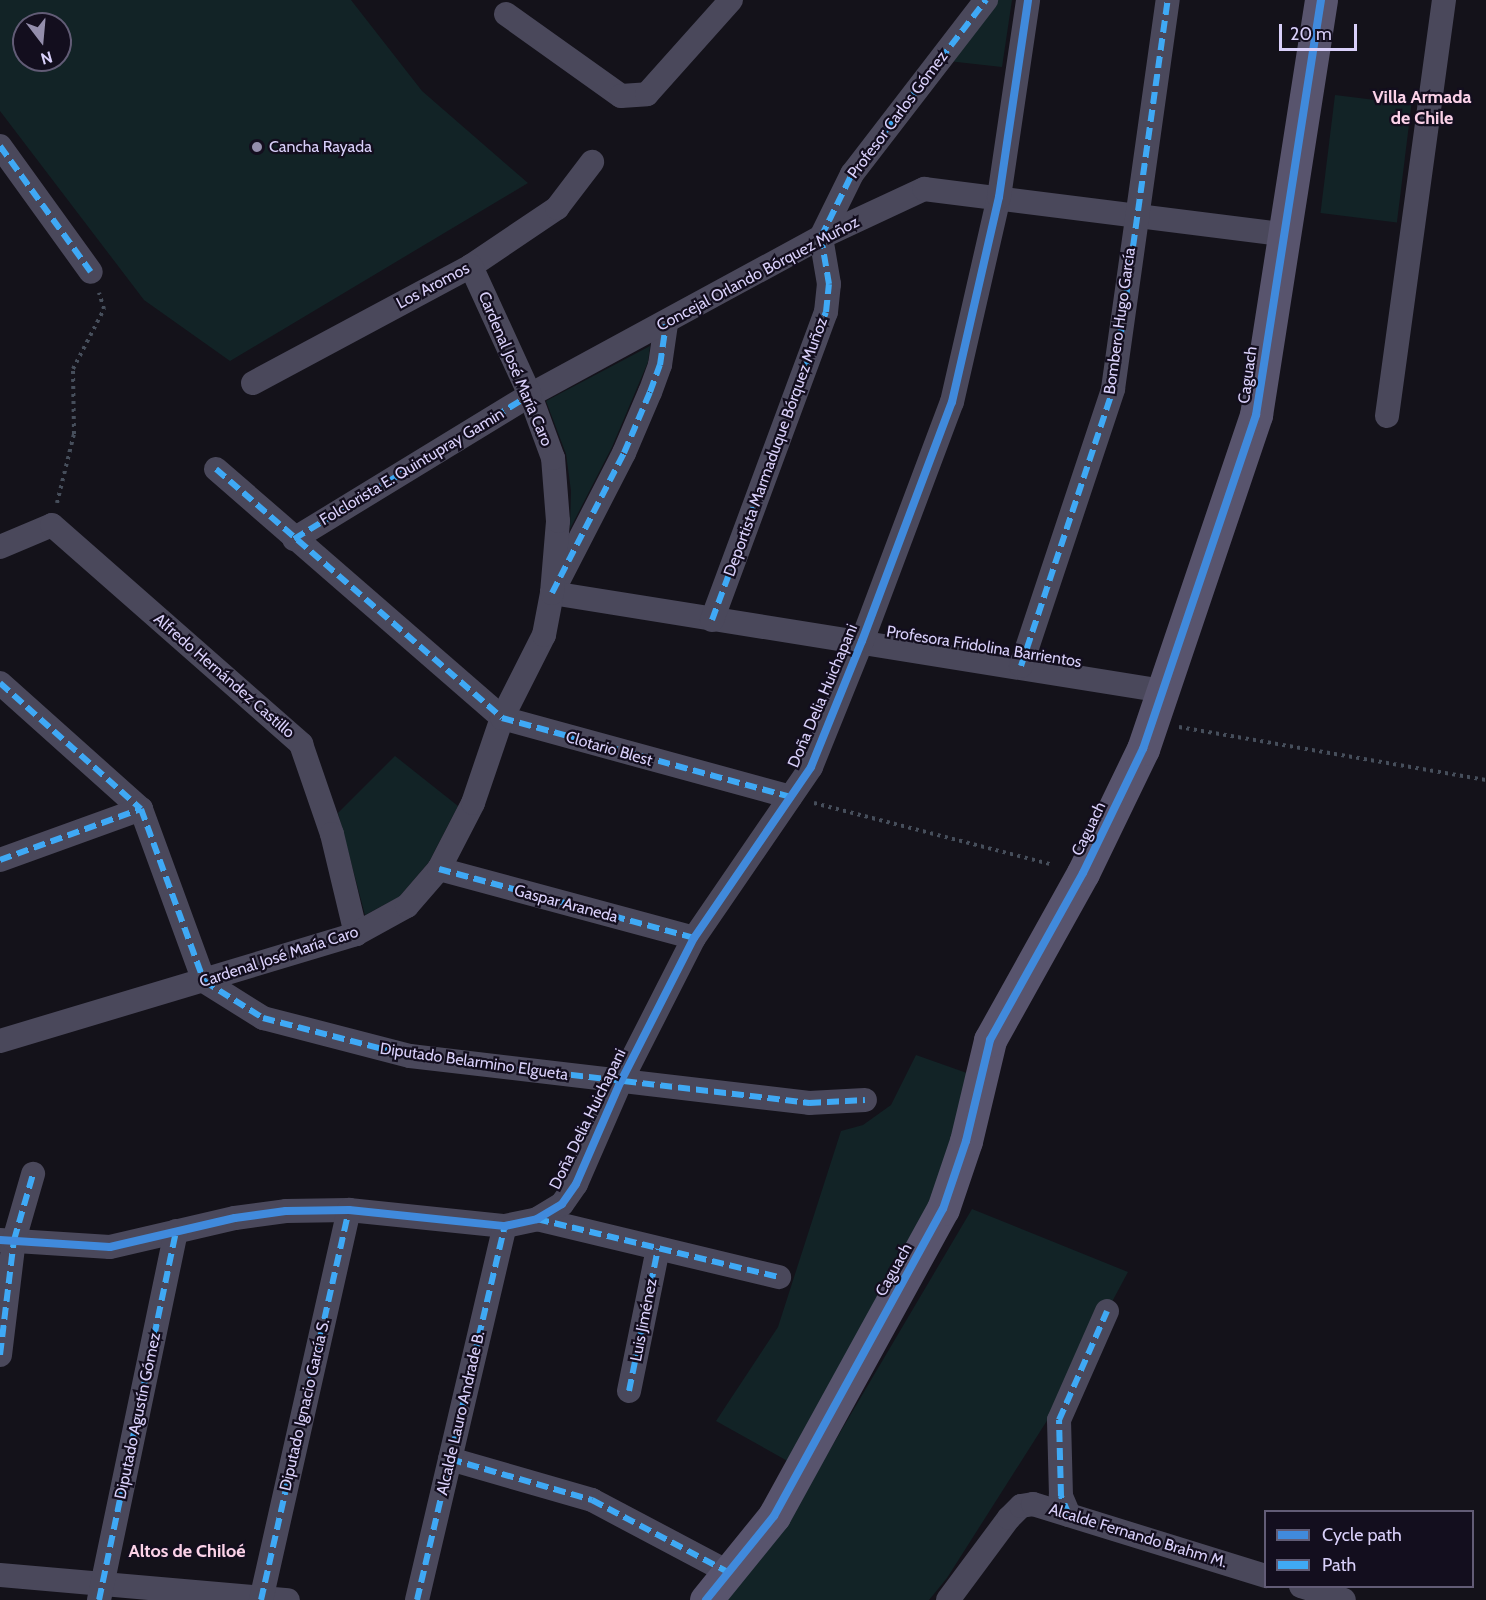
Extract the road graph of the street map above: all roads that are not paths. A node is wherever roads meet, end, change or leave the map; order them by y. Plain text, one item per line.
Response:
1 (731, 0) edge
2 (986, 0) edge
3 (1028, 0) edge
4 (1168, 0) edge
5 (1321, 0) edge
6 (1444, 0) edge
7 (506, 14) dead end
8 (0, 146) edge
9 (592, 162) dead end
10 (999, 197) junction
11 (1135, 217) junction
12 (1282, 234) junction
13 (821, 237) junction
14 (471, 266) junction
15 (91, 272) road end
16 (666, 324) junction
17 (253, 383) dead end
18 (530, 394) junction
19 (1387, 416) dead end
20 (216, 469) dead end
21 (294, 539) junction
22 (0, 546) edge
23 (552, 593) junction
24 (712, 620) junction
25 (862, 641) junction
26 (1021, 666) junction
27 (0, 683) edge
28 (1163, 691) junction
29 (502, 718) junction
30 (790, 797) junction
31 (141, 809) junction
32 (0, 860) edge
33 (439, 869) junction
34 (356, 934) junction
35 (693, 938) junction
36 (204, 981) junction
37 (0, 1041) edge
38 (620, 1083) junction
39 (865, 1100) dead end
40 (33, 1174) dead end
41 (349, 1210) junction
42 (537, 1219) junction
43 (505, 1226) junction
44 (176, 1231) junction
45 (7, 1240) edge
46 (658, 1249) junction
47 (779, 1277) dead end
48 (1107, 1311) dead end
49 (0, 1355) edge
50 (629, 1391) dead end
51 (450, 1459) junction
52 (1069, 1515) junction
53 (728, 1572) junction
54 (0, 1575) edge
55 (1264, 1575) edge
56 (1303, 1588) edge
57 (101, 1593) edge
58 (261, 1599) edge
59 (288, 1600) edge
60 (417, 1600) edge
61 (706, 1600) edge
62 (948, 1600) edge
63 (1344, 1600) edge

1 - 7 street
2 - 13 street, Profesor Carlos Gómez
3 - 10 street, Doña Delia Huichapani
4 - 11 street, Bombero Hugo García
5 - 12 street, Caguach
6 - 19 street
8 - 15 street
9 - 14 street, Los Aromos
10 - 11 street, Concejal Orlando Bórquez Muñoz
10 - 13 street, Concejal Orlando Bórquez Muñoz
10 - 25 street, Doña Delia Huichapani
11 - 12 street, Concejal Orlando Bórquez Muñoz
11 - 26 street, Bombero Hugo García
12 - 28 street, Caguach
13 - 16 street, Concejal Orlando Bórquez Muñoz
13 - 24 street, Deportista Marmaduque Bórquez Muñoz
14 - 17 street, Los Aromos
14 - 18 street, Cardenal José María Caro
16 - 18 street, Concejal Orlando Bórquez Muñoz
16 - 23 street
18 - 21 street, Folclorista E. Quintupray Gamin
18 - 23 street, Cardenal José María Caro
20 - 21 street, Clotario Blest
21 - 29 street, Clotario Blest
22 - 34 street, Alfredo Hernández Castillo
23 - 24 street, Profesora Fridolina Barrientos
23 - 29 street, Cardenal José María Caro
24 - 25 street, Profesora Fridolina Barrientos
25 - 26 street, Profesora Fridolina Barrientos
25 - 30 street, Doña Delia Huichapani
26 - 28 street, Profesora Fridolina Barrientos
27 - 31 street
28 - 53 street, Caguach
29 - 30 street, Clotario Blest
29 - 33 street, Cardenal José María Caro
30 - 35 street, Doña Delia Huichapani
31 - 32 street
31 - 36 street
33 - 34 street, Cardenal José María Caro
33 - 35 street, Gaspar Araneda
34 - 36 street, Cardenal José María Caro
35 - 38 street, Doña Delia Huichapani
36 - 37 street, Cardenal José María Caro
36 - 38 street, Diputado Belarmino Elgueta
38 - 39 street, Diputado Belarmino Elgueta
38 - 42 street, Doña Delia Huichapani
40 - 45 street
41 - 43 street
41 - 44 street
41 - 58 street, Diputado Ignacio García S.
42 - 43 street
42 - 46 street
43 - 51 street, Alcalde Lauro Andrade B.
44 - 45 street
44 - 57 street, Diputado Agustín Gómez
45 - 49 street
46 - 47 street
46 - 50 street, Luis Jiménez
48 - 52 street
51 - 53 street
51 - 60 street, Alcalde Lauro Andrade B.
52 - 55 street, Alcalde Fernando Brahm M.
52 - 62 street, Alcalde Fernando Brahm M.
53 - 61 street, Caguach
54 - 57 street
56 - 63 street
57 - 58 street
58 - 59 street

